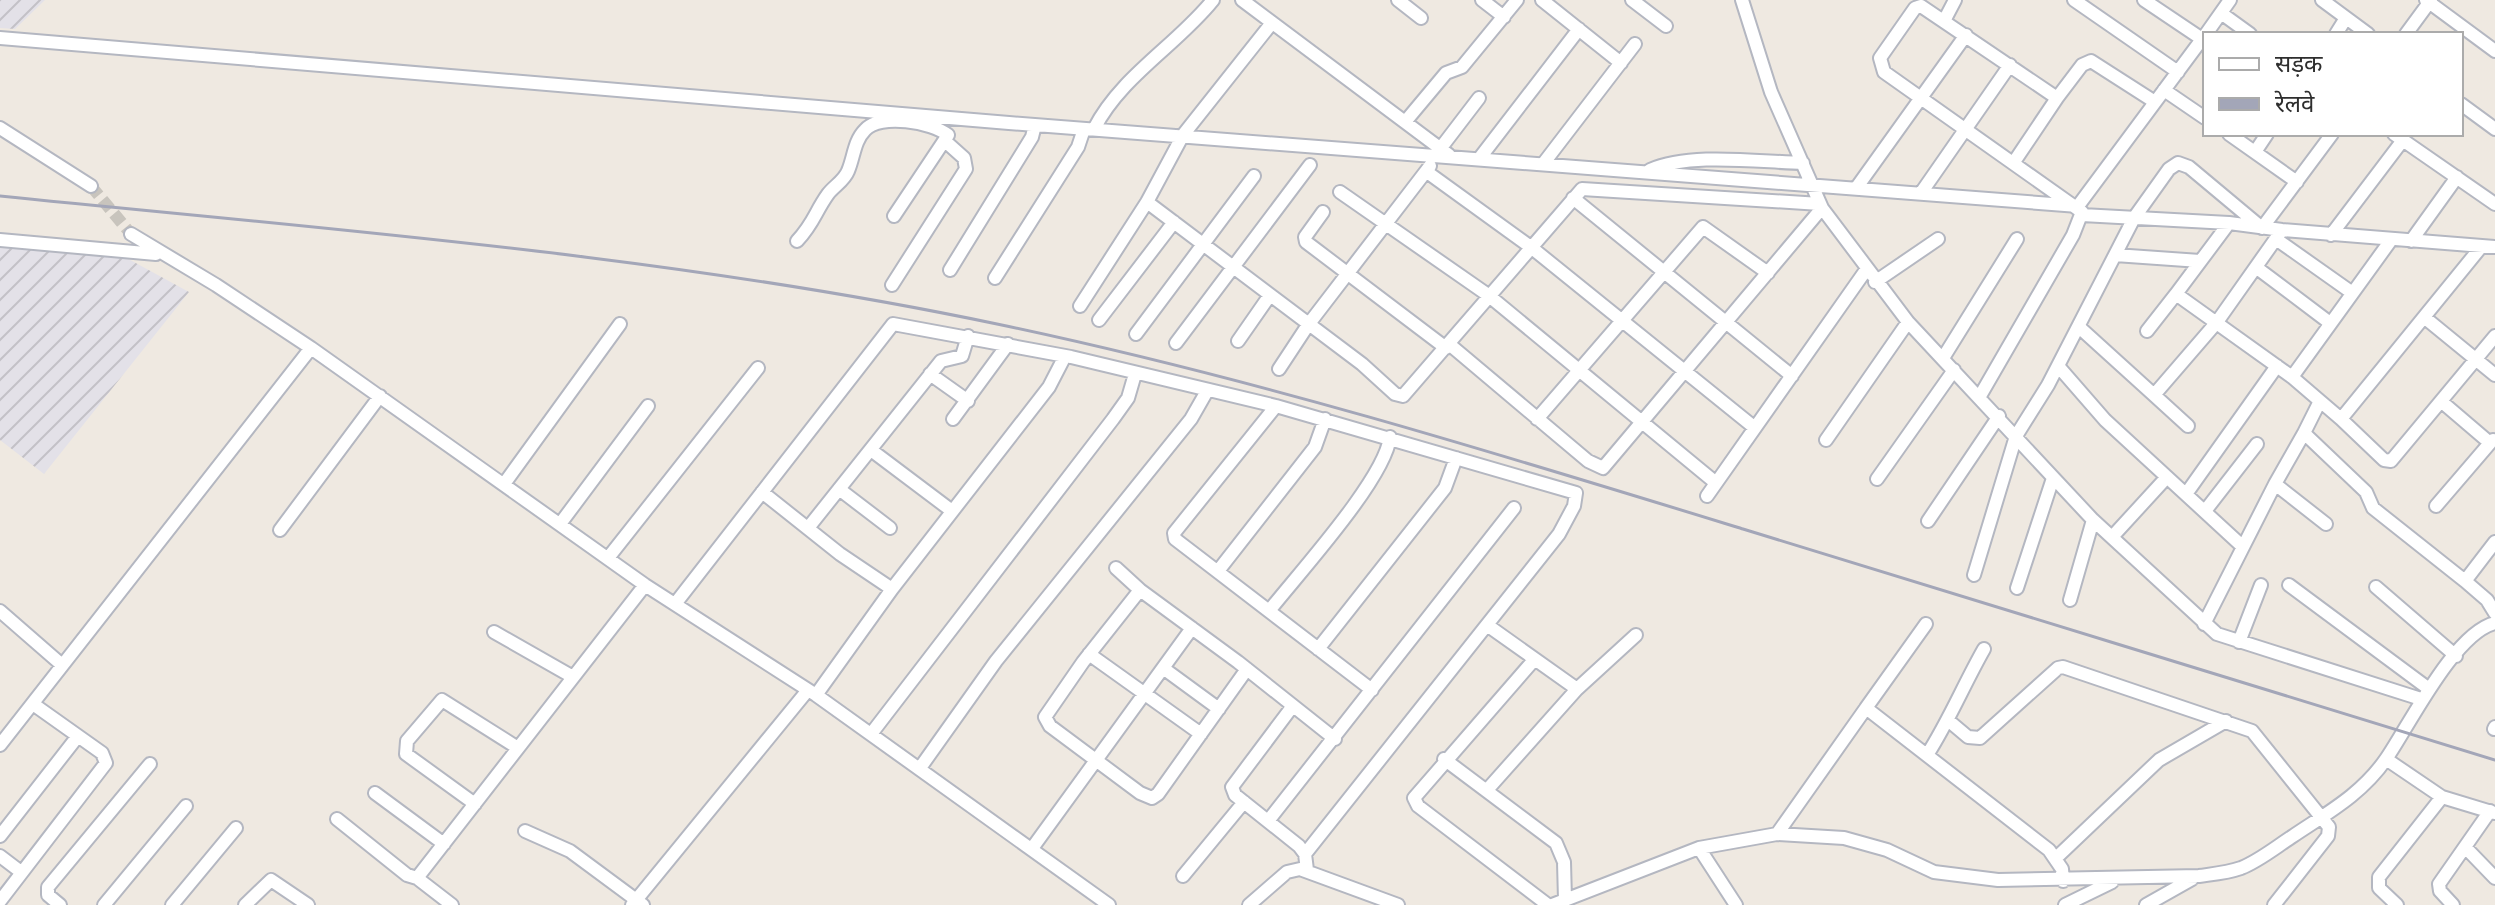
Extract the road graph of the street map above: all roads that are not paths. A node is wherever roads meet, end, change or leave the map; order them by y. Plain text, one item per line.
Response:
1 (1213, 0) edge
2 (1242, 0) edge
3 (1398, 0) edge
4 (1482, 0) edge
5 (1517, 0) edge
6 (1542, 0) edge
7 (1632, 0) edge
8 (1742, 0) edge
9 (1955, 0) edge
10 (2074, 0) edge
11 (2144, 0) edge
12 (2230, 0) edge
13 (2322, 0) edge
14 (2428, 1) edge
15 (2221, 13) junction
16 (1504, 17) junction
17 (1421, 18) dead end
18 (2346, 18) junction
19 (1944, 21) junction
20 (1271, 24) junction
21 (1666, 26) dead end
22 (1579, 29) junction
23 (2207, 32) edge
24 (2247, 32) edge
25 (2337, 32) edge
26 (2365, 32) edge
27 (2407, 32) edge
28 (1966, 35) junction
29 (2203, 35) edge
30 (2203, 37) edge
31 (0, 38) edge
32 (1635, 44) dead end
33 (2495, 51) edge
34 (1621, 63) junction
35 (2010, 65) junction
36 (2178, 72) junction
37 (2164, 90) junction
38 (1919, 97) junction
39 (1479, 98) dead end
40 (2057, 98) junction
41 (2155, 102) junction
42 (2463, 105) edge
43 (2203, 117) edge
44 (1405, 122) junction
45 (0, 128) edge
46 (1967, 128) junction
47 (950, 129) junction
48 (1034, 129) junction
49 (2495, 129) edge
50 (1086, 132) junction
51 (2232, 136) edge
52 (2266, 136) edge
53 (2331, 136) edge
54 (2399, 137) edge
55 (1181, 140) junction
56 (2255, 152) junction
57 (1479, 159) junction
58 (1432, 160) junction
59 (2014, 162) junction
60 (1803, 163) junction
61 (1543, 164) junction
62 (1310, 165) dead end
63 (1648, 172) junction
64 (1254, 176) dead end
65 (2457, 177) junction
66 (2297, 182) junction
67 (91, 186) tunnel mouth
68 (1857, 187) junction
69 (1340, 192) dead end
70 (1921, 193) junction
71 (1573, 198) junction
72 (1818, 198) junction
73 (1147, 202) junction
74 (2495, 204) edge
75 (2080, 210) junction
76 (1323, 212) dead end
77 (894, 216) dead end
78 (2134, 218) junction
79 (1174, 222) junction
80 (2229, 223) junction
81 (1388, 224) junction
82 (2262, 228) junction
83 (131, 234) tunnel mouth
84 (2279, 235) junction
85 (2331, 235) junction
86 (1938, 239) dead end
87 (2017, 239) dead end
88 (0, 240) edge
89 (2391, 240) junction
90 (797, 241) dead end
91 (2411, 241) junction
92 (1202, 243) junction
93 (2481, 247) junction
94 (2495, 247) edge
95 (1532, 248) junction
96 (161, 254) junction
97 (2115, 255) junction
98 (2200, 261) junction
99 (1233, 266) junction
100 (2257, 268) junction
101 (950, 270) dead end
102 (1866, 270) junction
103 (1666, 272) junction
104 (1349, 273) junction
105 (1768, 273) junction
106 (995, 278) dead end
107 (1875, 282) junction
108 (892, 285) dead end
109 (2351, 292) junction
110 (2176, 294) junction
111 (1270, 295) junction
112 (1488, 295) junction
113 (1080, 306) dead end
114 (2424, 317) junction
115 (1099, 320) dead end
116 (1623, 321) junction
117 (1728, 322) junction
118 (1908, 322) junction
119 (2217, 322) junction
120 (2330, 323) junction
121 (620, 324) dead end
122 (1308, 325) junction
123 (2079, 327) junction
124 (2147, 331) dead end
125 (1136, 334) dead end
126 (968, 336) junction
127 (2495, 336) edge
128 (1238, 341) dead end
129 (1176, 343) dead end
130 (1008, 344) junction
131 (1448, 346) junction
132 (311, 348) junction
133 (1065, 356) junction
134 (1943, 358) junction
135 (2476, 360) junction
136 (2058, 366) junction
137 (2277, 366) junction
138 (758, 368) dead end
139 (1279, 369) dead end
140 (1582, 370) junction
141 (1954, 370) junction
142 (1686, 372) junction
143 (930, 374) junction
144 (1135, 374) junction
145 (2495, 375) edge
146 (1792, 376) junction
147 (2292, 377) junction
148 (1207, 391) junction
149 (2154, 395) junction
150 (380, 396) junction
151 (1980, 396) junction
152 (968, 401) junction
153 (2320, 401) junction
154 (2442, 402) junction
155 (648, 406) dead end
156 (1276, 406) junction
157 (1999, 416) junction
158 (953, 419) dead end
159 (1325, 419) junction
160 (1537, 419) junction
161 (2341, 419) junction
162 (1644, 423) junction
163 (2188, 426) dead end
164 (1755, 428) junction
165 (2304, 433) junction
166 (2016, 436) junction
167 (1390, 437) junction
168 (1826, 440) dead end
169 (2492, 440) edge
170 (2257, 444) dead end
171 (871, 450) junction
172 (1456, 458) junction
173 (2167, 477) junction
174 (2053, 478) junction
175 (1877, 479) dead end
176 (1716, 483) junction
177 (504, 484) junction
178 (2275, 484) junction
179 (839, 489) junction
180 (762, 492) junction
181 (2186, 494) junction
182 (1707, 496) dead end
183 (2436, 506) dead end
184 (1514, 508) dead end
185 (952, 511) junction
186 (2205, 511) junction
187 (2093, 520) junction
188 (1928, 521) dead end
189 (560, 524) junction
190 (2326, 524) dead end
191 (808, 528) junction
192 (890, 528) dead end
193 (280, 530) dead end
194 (2112, 537) junction
195 (2495, 542) edge
196 (2242, 546) junction
197 (608, 558) junction
198 (1116, 568) dead end
199 (1218, 571) junction
200 (1974, 575) dead end
201 (2465, 581) junction
202 (645, 585) junction
203 (2261, 585) dead end
204 (2289, 585) dead end
205 (2376, 587) dead end
206 (2017, 588) dead end
207 (892, 589) junction
208 (1140, 590) junction
209 (2070, 600) dead end
210 (675, 604) junction
211 (0, 611) edge
212 (1269, 611) junction
213 (2495, 613) edge
214 (2495, 623) edge
215 (1926, 624) dead end
216 (2204, 624) junction
217 (1487, 625) junction
218 (1192, 628) junction
219 (494, 632) dead end
220 (1636, 635) dead end
221 (2239, 642) junction
222 (1318, 649) junction
223 (1984, 649) dead end
224 (1089, 654) junction
225 (2456, 656) junction
226 (1533, 661) junction
227 (62, 665) junction
228 (1163, 668) junction
229 (1247, 669) junction
230 (573, 677) junction
231 (1577, 689) junction
232 (1372, 690) junction
233 (812, 692) junction
234 (1145, 693) junction
235 (2425, 694) junction
236 (33, 704) junction
237 (1292, 707) junction
238 (1866, 708) junction
239 (1219, 709) junction
240 (1949, 721) junction
241 (2226, 721) junction
242 (871, 734) junction
243 (1201, 734) junction
244 (78, 736) junction
245 (1335, 739) junction
246 (0, 745) edge
247 (518, 748) junction
248 (1927, 755) junction
249 (1444, 759) junction
250 (2386, 759) junction
251 (1096, 760) junction
252 (150, 764) dead end
253 (920, 768) junction
254 (1487, 790) junction
255 (375, 793) dead end
256 (2442, 797) junction
257 (1244, 802) junction
258 (475, 804) junction
259 (186, 806) dead end
260 (2493, 812) edge
261 (2322, 818) junction
262 (337, 819) dead end
263 (1268, 821) junction
264 (236, 828) dead end
265 (525, 831) dead end
266 (1777, 834) junction
267 (0, 836) edge
268 (444, 844) junction
269 (1033, 847) junction
270 (1699, 848) junction
271 (2466, 848) junction
272 (1305, 854) junction
273 (0, 856) edge
274 (2056, 858) junction
275 (1307, 870) junction
276 (21, 872) junction
277 (1183, 876) dead end
278 (2199, 876) junction
279 (417, 878) junction
280 (2495, 878) edge
281 (2118, 879) junction
282 (2063, 881) junction
283 (0, 901) edge
284 (1569, 901) edge
285 (638, 903) edge
286 (60, 905) edge
287 (104, 905) edge
288 (172, 905) edge
289 (245, 905) edge
290 (308, 905) edge
291 (452, 905) edge
292 (1109, 905) edge
293 (1249, 905) edge
294 (1398, 905) edge
295 (1550, 905) edge
296 (1736, 905) edge
297 (2065, 905) edge
298 (2146, 905) edge
299 (2274, 905) edge
300 (2397, 905) edge
301 (2453, 905) edge

1 - 50 street
2 - 20 street
3 - 17 street
4 - 16 street
5 - 16 street
6 - 22 street
7 - 21 street
8 - 60 street
9 - 19 street
10 - 36 street
11 - 29 street
12 - 15 street
13 - 18 street
14 - 27 street
14 - 33 street
15 - 23 street
15 - 24 street
16 - 44 street
18 - 25 street
18 - 26 street
19 - 28 street
19 - 38 street
20 - 44 street
20 - 55 street
22 - 34 street
22 - 57 street
28 - 35 street
28 - 38 street
30 - 36 street
31 - 47 street
32 - 34 street
34 - 61 street
35 - 40 street
35 - 46 street
36 - 37 street
37 - 41 street
37 - 43 street
38 - 46 street
38 - 68 street
39 - 58 street
40 - 41 street
40 - 59 street
41 - 75 street
42 - 49 street
44 - 58 street
45 - 67 street
46 - 59 street
46 - 70 street
47 - 48 street
47 - 77 street
47 - 90 street
47 - 108 street
48 - 50 street
48 - 101 street
50 - 55 street
50 - 106 street
51 - 56 street
52 - 56 street
53 - 66 street
54 - 65 street
54 - 85 street
55 - 58 street
55 - 73 street
56 - 66 street
57 - 58 street
57 - 61 street
58 - 81 street
58 - 95 street
59 - 75 street
60 - 63 street
60 - 72 street
61 - 63 street
62 - 99 street
63 - 72 street
64 - 92 street
65 - 74 street
65 - 91 street
66 - 82 street
68 - 70 street
68 - 72 street
69 - 81 street
70 - 75 street
71 - 72 street
71 - 95 street
71 - 103 street
72 - 102 street
72 - 105 street
73 - 79 street
73 - 113 street
75 - 78 street
75 - 151 street
76 - 104 street
78 - 80 street
78 - 82 street
78 - 97 street
79 - 92 street
79 - 115 street
80 - 82 street
80 - 98 street
81 - 104 street
81 - 112 street
82 - 84 street
83 - 96 street
84 - 85 street
84 - 100 street
84 - 109 street
85 - 89 street
86 - 107 street
87 - 134 street
88 - 96 street
89 - 91 street
89 - 109 street
91 - 93 street
92 - 99 street
92 - 125 street
93 - 94 street
93 - 114 street
95 - 112 street
95 - 116 street
96 - 132 street
97 - 98 street
97 - 123 street
98 - 110 street
99 - 111 street
99 - 129 street
100 - 119 street
100 - 120 street
102 - 107 street
102 - 146 street
103 - 105 street
103 - 116 street
103 - 117 street
104 - 122 street
104 - 131 street
105 - 117 street
107 - 118 street
109 - 120 street
110 - 119 street
110 - 124 street
111 - 122 street
111 - 128 street
112 - 131 street
112 - 140 street
114 - 135 street
114 - 161 street
116 - 140 street
116 - 142 street
117 - 142 street
117 - 146 street
118 - 134 street
118 - 168 street
119 - 137 street
119 - 149 street
120 - 147 street
121 - 177 street
122 - 131 street
122 - 139 street
123 - 136 street
123 - 149 street
126 - 130 street
126 - 143 street
126 - 180 street
127 - 135 street
130 - 133 street
130 - 152 street
131 - 160 street
132 - 150 street
132 - 227 street
133 - 144 street
133 - 185 street
134 - 141 street
135 - 145 street
135 - 154 street
136 - 166 street
136 - 173 street
137 - 147 street
137 - 181 street
138 - 197 street
140 - 160 street
140 - 162 street
141 - 151 street
141 - 175 street
142 - 162 street
142 - 164 street
143 - 152 street
143 - 171 street
144 - 148 street
144 - 242 street
146 - 164 street
147 - 153 street
148 - 156 street
148 - 253 street
149 - 163 street
150 - 177 street
150 - 193 street
151 - 157 street
152 - 158 street
153 - 161 street
153 - 165 street
154 - 161 street
154 - 169 street
155 - 189 street
156 - 159 street
156 - 199 street
157 - 166 street
157 - 188 street
159 - 167 street
159 - 199 street
160 - 162 street
162 - 176 street
164 - 176 street
165 - 178 street
165 - 201 street
166 - 174 street
166 - 200 street
167 - 172 street
167 - 212 street
169 - 183 street
170 - 186 street
171 - 179 street
171 - 185 street
172 - 217 street
172 - 222 street
173 - 181 street
173 - 194 street
174 - 187 street
174 - 206 street
176 - 182 street
177 - 189 street
178 - 190 street
178 - 196 street
179 - 191 street
179 - 192 street
180 - 191 street
180 - 210 street
181 - 186 street
184 - 232 street
185 - 207 street
186 - 196 street
187 - 194 street
187 - 209 street
189 - 197 street
191 - 207 street
194 - 216 street
195 - 201 street
196 - 216 street
197 - 202 street
198 - 208 street
199 - 212 street
201 - 213 street
202 - 210 street
202 - 230 street
203 - 221 street
204 - 235 street
205 - 225 street
207 - 233 street
208 - 218 street
208 - 224 street
210 - 233 street
211 - 227 street
212 - 222 street
214 - 225 street
215 - 238 street
216 - 221 street
217 - 226 street
217 - 272 street
218 - 228 street
218 - 229 street
219 - 230 street
220 - 231 street
221 - 235 street
222 - 232 street
223 - 240 street
224 - 234 street
224 - 251 street
225 - 235 street
226 - 231 street
226 - 249 street
227 - 236 street
228 - 234 street
228 - 239 street
229 - 237 street
229 - 239 street
230 - 247 street
231 - 254 street
232 - 245 street
233 - 242 street
233 - 285 street
234 - 243 street
234 - 251 street
235 - 250 street
236 - 244 street
236 - 246 street
237 - 245 street
237 - 257 street
238 - 248 street
238 - 266 street
239 - 243 street
240 - 241 street
240 - 248 street
241 - 261 street
241 - 274 street
242 - 253 street
243 - 251 street
244 - 267 street
244 - 276 street
245 - 263 street
247 - 258 street
247 - 258 street
248 - 274 street
249 - 254 street
249 - 295 street
250 - 256 street
250 - 261 street
251 - 269 street
252 - 286 street
253 - 269 street
254 - 284 street
255 - 268 street
256 - 260 street
256 - 300 street
257 - 263 street
257 - 277 street
258 - 268 street
259 - 287 street
260 - 271 street
261 - 278 street
261 - 299 street
262 - 279 street
263 - 272 street
264 - 288 street
265 - 285 street
266 - 270 street
266 - 282 street
268 - 279 street
269 - 292 street
270 - 284 street
270 - 296 street
271 - 280 street
271 - 301 street
272 - 275 street
273 - 276 street
274 - 282 street
275 - 293 street
275 - 294 street
276 - 283 street
278 - 281 street
278 - 298 street
279 - 291 street
281 - 282 street
281 - 297 street
284 - 295 street
289 - 290 street

